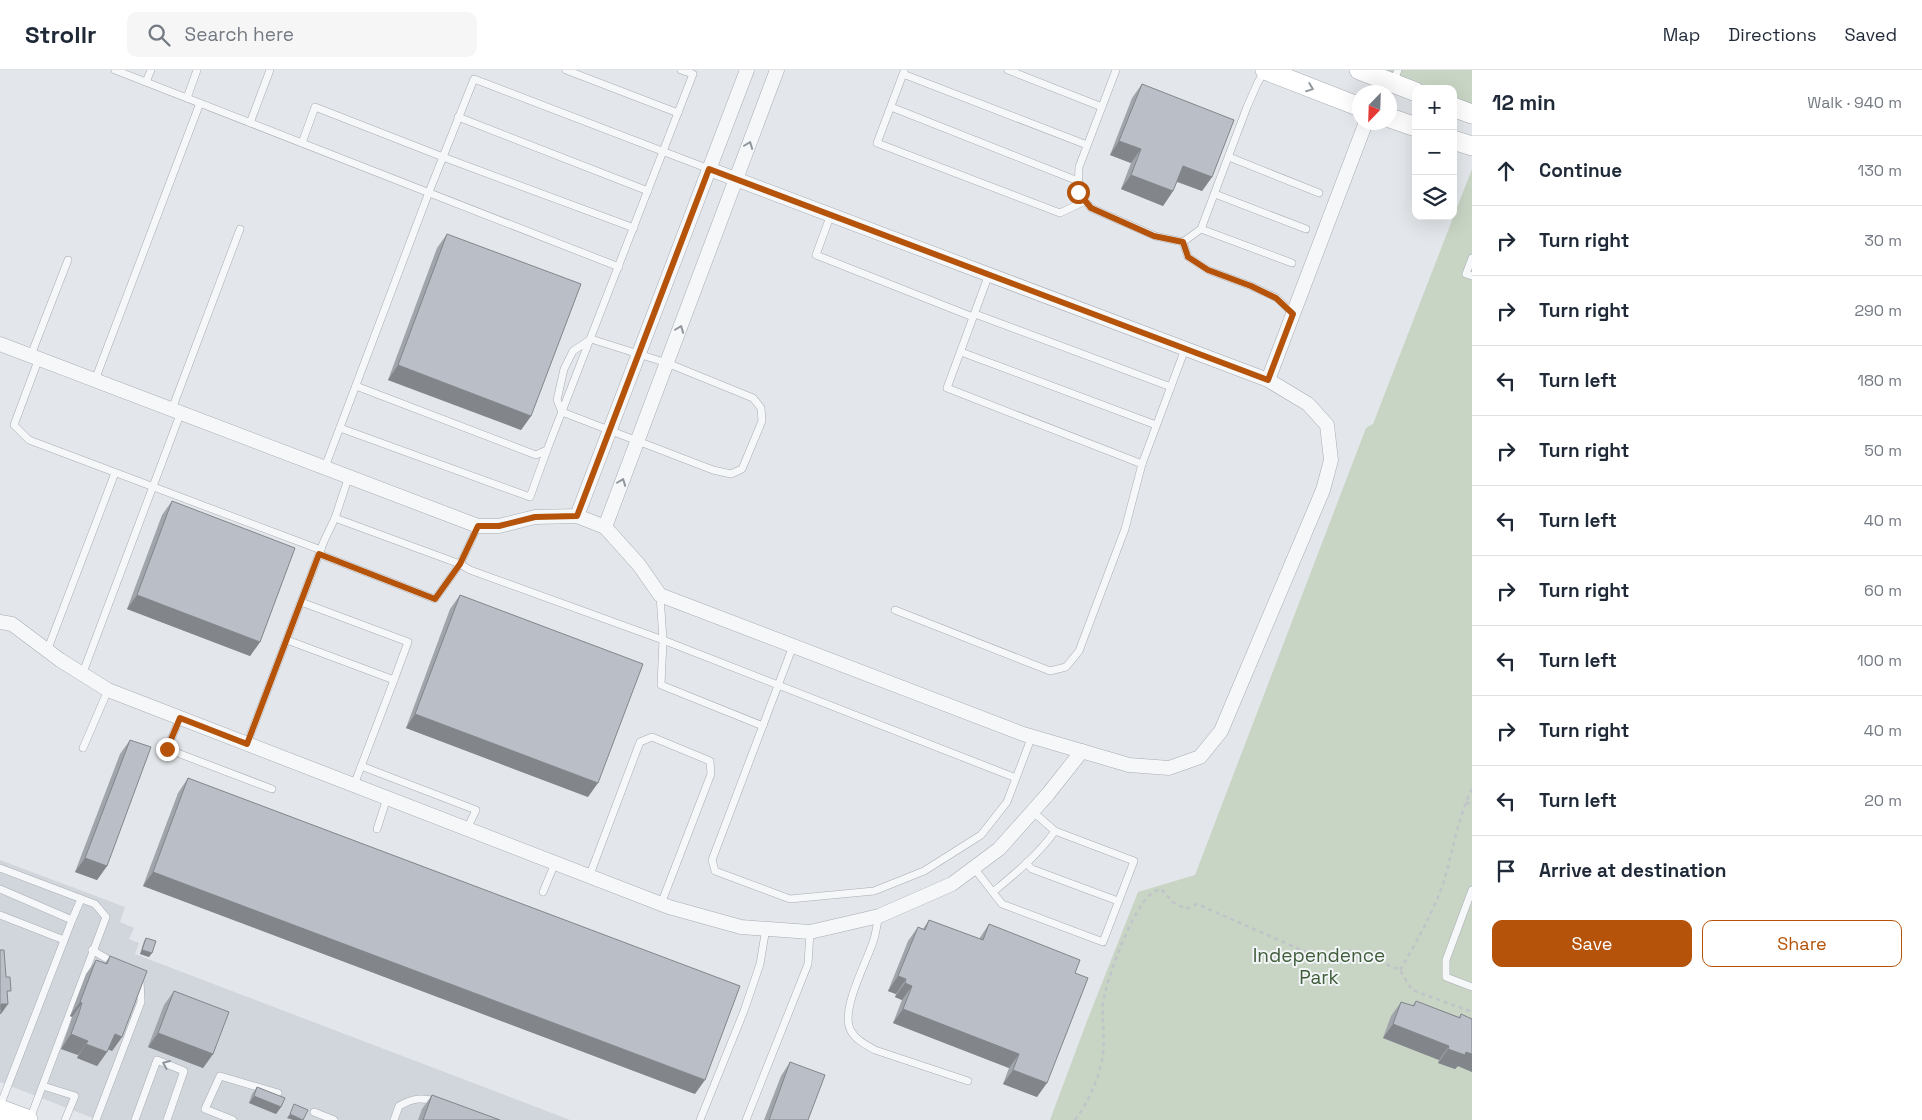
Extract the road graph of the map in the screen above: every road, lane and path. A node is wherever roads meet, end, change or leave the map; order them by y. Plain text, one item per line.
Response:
1 (115, 70) edge
2 (151, 70) edge
3 (197, 70) edge
4 (270, 70) edge
5 (477, 70) edge
6 (566, 70) edge
7 (681, 70) edge
8 (747, 70) edge
9 (778, 70) edge
10 (1008, 70) edge
11 (1116, 70) edge
12 (1265, 70) edge
13 (1359, 70) edge
14 (904, 72) edge
15 (474, 79) junction
16 (146, 82) junction
17 (1392, 82) edge
18 (1412, 90) edge
19 (187, 98) junction
20 (200, 103) junction
21 (1352, 104) edge
22 (890, 107) junction
23 (1102, 107) junction
24 (1457, 108) edge
25 (678, 113) junction
26 (1472, 114) edge
27 (458, 117) junction
28 (1397, 120) edge
29 (250, 123) junction
30 (1412, 126) edge
31 (1363, 130) edge
32 (1457, 141) edge
33 (302, 143) junction
34 (1087, 145) junction
35 (1472, 146) edge
36 (663, 151) junction
37 (443, 157) junction
38 (1228, 157) junction
39 (709, 169) junction
40 (737, 178) junction
41 (1078, 181) junction
42 (648, 191) junction
43 (429, 192) junction
44 (1320, 193) dead end
45 (1214, 194) junction
46 (1085, 201) junction
47 (831, 214) junction
48 (634, 228) junction
49 (240, 229) dead end
50 (1201, 229) junction
51 (1306, 229) dead end
52 (1183, 242) junction
53 (1472, 258) edge
54 (68, 260) dead end
55 (1292, 263) dead end
56 (619, 267) junction
57 (989, 274) junction
58 (1472, 276) edge
59 (1293, 314) junction
60 (974, 316) junction
61 (591, 339) junction
62 (0, 344) edge
63 (1185, 349) junction
64 (960, 352) junction
65 (638, 354) junction
66 (35, 357) junction
67 (667, 363) junction
68 (95, 380) junction
69 (1268, 380) junction
70 (356, 386) junction
71 (1171, 387) junction
72 (176, 411) junction
73 (562, 412) junction
74 (1156, 425) junction
75 (340, 428) junction
76 (609, 431) junction
77 (638, 441) junction
78 (547, 450) junction
79 (1142, 464) junction
80 (325, 467) junction
81 (115, 473) junction
82 (349, 476) junction
83 (153, 487) junction
84 (577, 516) junction
85 (336, 518) junction
86 (478, 526) junction
87 (605, 527) junction
88 (320, 552) junction
89 (460, 564) junction
90 (660, 595) junction
91 (301, 602) junction
92 (895, 610) dead end
93 (0, 622) edge
94 (287, 640) junction
95 (663, 640) junction
96 (793, 646) junction
97 (47, 651) junction
98 (82, 675) junction
99 (394, 680) junction
100 (779, 684) junction
101 (108, 690) junction
102 (180, 718) junction
103 (763, 726) junction
104 (1032, 736) junction
105 (247, 744) junction
106 (82, 748) dead end
107 (1082, 751) junction
108 (361, 766) junction
109 (1016, 778) junction
110 (354, 785) junction
111 (1472, 788) edge
112 (272, 789) dead end
113 (387, 798) junction
114 (1466, 802) junction
115 (1472, 805) edge
116 (1032, 811) junction
117 (377, 829) dead end
118 (467, 829) junction
119 (1055, 831) junction
120 (555, 863) junction
121 (1026, 863) junction
122 (0, 868) edge
123 (974, 868) junction
124 (589, 877) junction
125 (0, 889) edge
126 (1472, 890) edge
127 (544, 892) dead end
128 (993, 892) junction
129 (81, 899) junction
130 (1118, 901) junction
131 (660, 904) junction
132 (0, 915) edge
133 (879, 916) junction
134 (72, 920) junction
135 (766, 928) junction
136 (810, 932) junction
137 (64, 940) junction
138 (92, 950) junction
139 (124, 968) edge
140 (1400, 970) junction
141 (132, 972) edge
142 (1472, 987) edge
143 (1472, 1012) edge
144 (968, 1081) dead end
145 (43, 1086) junction
146 (278, 1093) edge
147 (444, 1104) edge
148 (0, 1106) edge
149 (0, 1110) edge
150 (314, 1112) dead end
151 (29, 1120) edge
152 (65, 1120) edge
153 (96, 1120) edge
154 (135, 1120) edge
155 (167, 1120) edge
156 (233, 1120) edge
157 (334, 1120) edge
158 (394, 1120) edge
159 (700, 1120) edge
160 (746, 1120) edge
161 (1075, 1120) edge

1 - 16 lane
2 - 16 lane
3 - 19 lane
4 - 29 lane
5 - 15 lane
6 - 25 lane
7 - 25 lane
8 - 39 street
40 -> 9 street
10 - 23 lane
11 - 23 lane
12 -> 21 main road
12 - 38 lane
13 - 17 main road
14 - 22 lane
14 - 34 lane
15 - 27 lane
15 - 36 lane
16 - 19 lane
17 - 18 main road
19 - 20 lane
20 - 29 lane
20 - 68 lane
22 - 41 lane
22 - 46 lane
23 - 34 lane
24 - 26 main road
25 - 36 lane
27 - 37 lane
27 - 42 lane
28 - 30 main road
29 - 33 lane
31 - 59 street
32 - 35 main road
33 - 37 lane
33 - 43 lane
34 - 41 lane
36 - 39 lane
36 - 42 lane
37 - 43 lane
37 - 48 lane
38 - 44 lane
38 - 45 lane
39 - 40 street
39 - 65 street
40 - 47 street
67 -> 40 street
41 - 46 lane
42 - 48 lane
43 - 56 lane
43 - 70 lane
45 - 50 lane
45 - 51 lane
46 - 52 lane
47 - 57 street
47 - 60 lane
48 - 56 lane
49 - 72 lane
50 - 52 lane
50 - 55 lane
52 - 59 lane
53 - 58 lane
54 - 66 lane
56 - 61 lane
57 - 60 lane
57 - 63 street
59 - 69 street
60 - 64 lane
60 - 71 lane
61 - 65 lane
61 - 73 lane
61 - 73 lane
62 - 66 street
63 - 69 street
63 - 71 lane
64 - 74 lane
64 - 79 lane
65 - 67 lane
65 - 76 street
66 - 68 street
66 - 81 lane
67 - 77 street
67 - 77 lane
68 - 72 street
69 - 107 street
70 - 75 lane
70 - 78 lane
71 - 74 lane
72 - 80 street
72 - 83 lane
73 - 76 lane
73 - 78 lane
74 - 79 lane
75 - 78 lane
75 - 80 lane
76 - 77 lane
76 - 84 street
87 -> 77 street
79 - 92 lane
80 - 82 street
81 - 83 lane
81 - 97 lane
82 - 85 lane
82 - 86 street
83 - 88 lane
83 - 98 lane
84 - 86 street
84 - 87 street
85 - 88 lane
85 - 89 lane
86 - 89 lane
87 - 90 street
88 - 89 lane
88 - 91 lane
89 - 95 lane
90 - 95 lane
90 - 96 street
91 - 94 lane
91 - 99 lane
93 - 97 street
94 - 99 lane
94 - 105 lane
95 - 100 lane
95 - 103 lane
96 - 100 lane
96 - 104 street
97 - 98 street
98 - 101 street
99 - 108 lane
100 - 103 lane
100 - 109 lane
101 - 102 street
101 - 106 lane
102 - 105 street
102 - 112 lane
103 - 109 lane
104 - 107 street
104 - 109 lane
105 - 110 street
107 - 116 street
108 - 110 lane
108 - 118 lane
110 - 113 street
111 - 114 path
113 - 117 lane
113 - 118 street
114 - 115 path
114 - 140 path
116 - 119 lane
116 - 123 street
118 - 120 street
119 - 121 lane
119 - 130 lane
120 - 124 street
120 - 127 lane
121 - 128 lane
121 - 130 lane
122 - 129 lane
123 - 128 lane
123 - 133 street
124 - 131 street
124 - 131 lane
125 - 134 lane
126 - 142 lane
128 - 130 lane
129 - 134 lane
129 - 138 lane
131 - 135 street
132 - 137 lane
133 - 136 street
133 - 144 lane
134 - 137 lane
135 - 136 street
135 - 159 lane
136 - 160 lane
137 - 148 lane
138 - 139 lane
138 - 145 lane
140 - 143 path
140 - 161 path
141 - 153 lane
145 - 151 lane
145 - 152 lane
146 - 156 lane
147 - 158 lane
149 - 151 main road
150 - 157 lane
155 -> 154 lane

